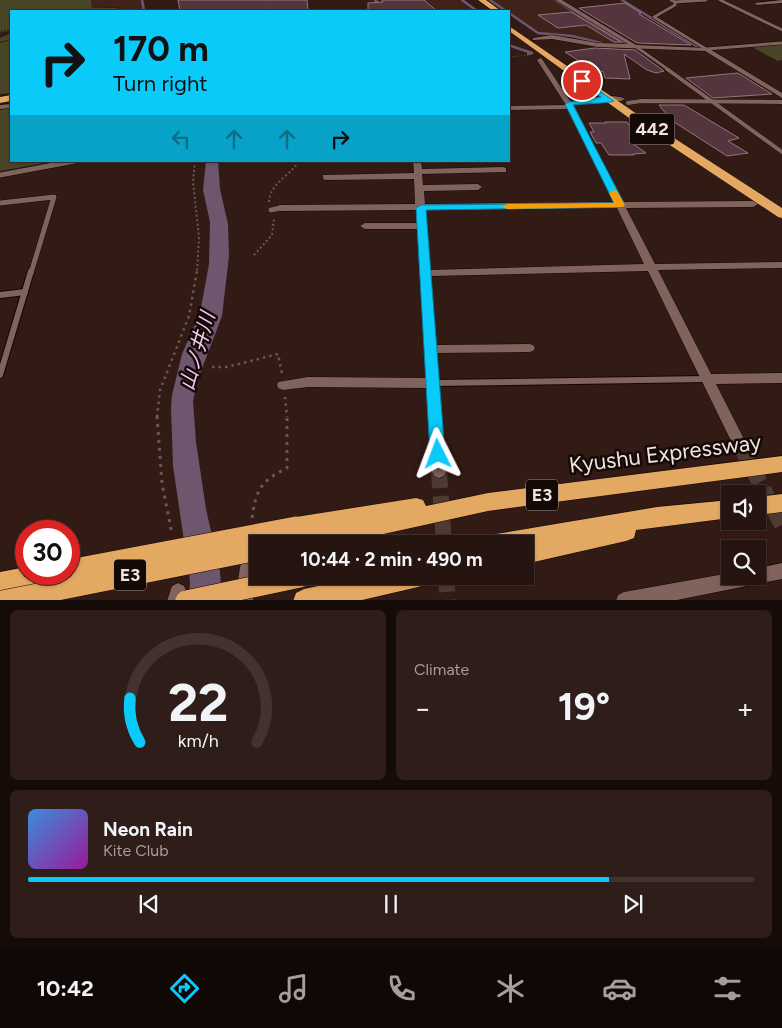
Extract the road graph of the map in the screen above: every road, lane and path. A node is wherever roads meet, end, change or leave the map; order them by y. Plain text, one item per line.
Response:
1 (471, 0) edge
2 (481, 0) edge
3 (558, 0) edge
4 (671, 0) edge
5 (706, 0) edge
6 (720, 0) edge
7 (782, 1) edge
8 (675, 2) junction
9 (757, 3) dead end
10 (486, 10) edge
11 (496, 10) edge
12 (510, 21) edge
13 (510, 29) edge
14 (782, 30) edge
15 (530, 39) junction
16 (511, 41) dead end
17 (782, 43) edge
18 (635, 46) junction
19 (706, 49) junction
20 (534, 54) dead end
21 (510, 57) edge
22 (540, 60) dead end
23 (782, 96) edge
24 (610, 101) junction
25 (624, 101) junction
26 (711, 102) junction
27 (782, 102) edge
28 (570, 105) junction
29 (510, 108) edge
30 (782, 152) edge
31 (70, 162) edge
32 (195, 162) edge
33 (417, 162) edge
34 (503, 170) dead end
35 (418, 174) junction
36 (0, 175) edge
37 (326, 177) dead end
38 (478, 187) dead end
39 (420, 188) junction
40 (0, 203) edge
41 (753, 204) dead end
42 (782, 204) edge
43 (620, 205) junction
44 (421, 208) junction
45 (276, 209) dead end
46 (782, 214) edge
47 (364, 226) dead end
48 (422, 226) junction
49 (782, 265) edge
50 (651, 267) junction
51 (426, 273) junction
52 (25, 292) junction
53 (0, 295) edge
54 (529, 348) dead end
55 (432, 349) junction
56 (212, 368) dead end
57 (0, 375) edge
58 (782, 378) edge
59 (708, 379) junction
60 (434, 383) junction
61 (283, 386) junction
62 (741, 446) tunnel mouth
63 (782, 464) edge
64 (439, 472) tunnel mouth
65 (782, 503) edge
66 (766, 505) edge
67 (721, 510) edge
68 (656, 517) junction
69 (252, 527) dead end
70 (305, 535) edge
71 (534, 538) edge
72 (174, 541) dead end
73 (249, 544) edge
74 (534, 552) edge
75 (249, 559) edge
76 (80, 568) edge
77 (782, 571) edge
78 (766, 574) edge
79 (249, 577) edge
80 (15, 580) edge
81 (721, 582) edge
82 (0, 583) edge
83 (252, 585) edge
84 (375, 585) edge
85 (180, 598) edge
86 (2, 600) edge
87 (244, 600) edge
88 (304, 600) edge
89 (624, 600) edge

1 - 10 highway
2 - 11 highway
3 - 18 street
4 - 8 lane
5 - 8 lane
6 - 14 lane
7 - 9 street
8 - 19 lane
12 - 15 highway, 442
13 - 15 highway, 442
15 - 16 highway
15 - 18 street
15 - 24 highway, 442
15 - 25 highway, 442
17 - 19 lane
18 - 19 street
18 - 26 lane
19 - 23 street
20 - 21 path
22 - 28 street
24 - 25 street
24 - 28 street
24 - 46 highway, 442
25 - 26 lane
25 - 42 highway, 442
26 - 27 lane
26 - 30 lane
28 - 29 street
28 - 43 street
31 - 36 lane
32 - 72 path
33 - 35 street
34 - 35 street
35 - 37 street
35 - 39 street
38 - 39 street
39 - 44 street
40 - 52 lane
41 - 43 street
43 - 44 street
43 - 50 street
44 - 45 street
44 - 48 street
47 - 48 street
48 - 51 street
49 - 50 street
50 - 51 street
50 - 59 street
51 - 55 street
52 - 53 lane
52 - 57 lane
54 - 55 street
55 - 60 street
56 - 61 path
58 - 59 street
59 - 60 lane
59 - 62 street
60 - 61 street
60 - 64 street
61 - 69 path
63 - 70 highway, Kyushu Expressway / E3
65 - 66 highway
67 - 68 highway, E3
68 - 71 highway, E3
68 - 74 highway
73 - 76 highway, Kyushu Expressway, bridge
75 - 86 highway, E3, bridge
77 - 78 street
79 - 87 street
80 - 82 highway
81 - 89 street
83 - 85 highway, bridge
84 - 88 highway

